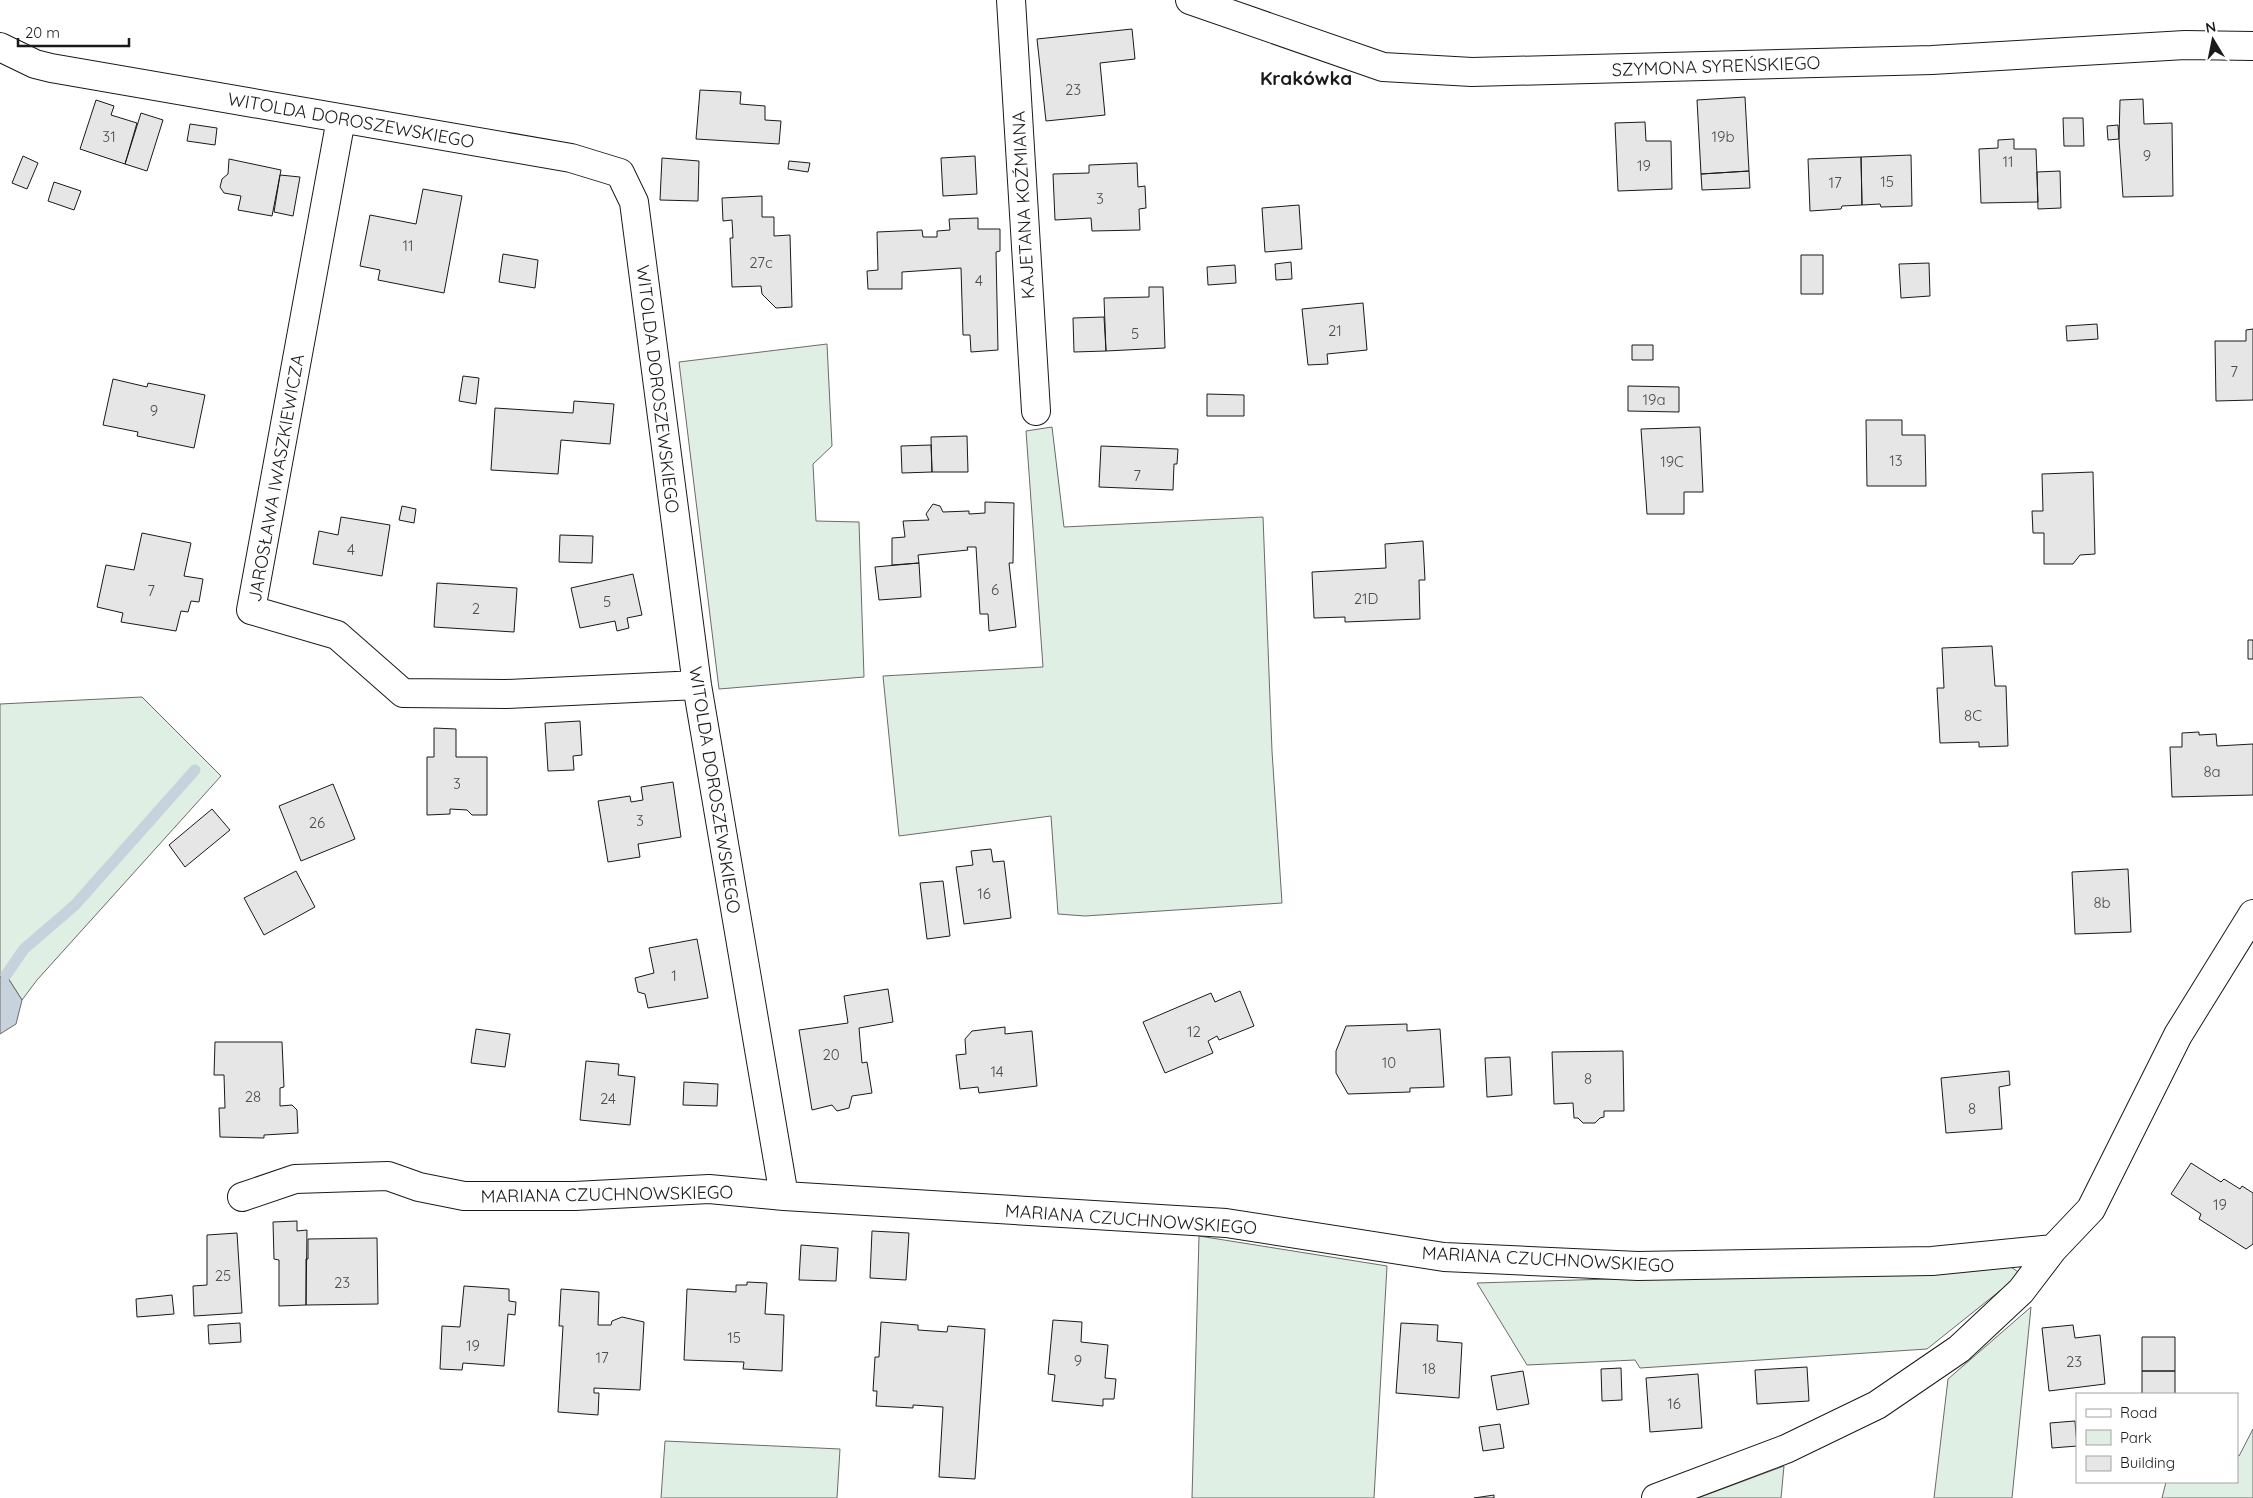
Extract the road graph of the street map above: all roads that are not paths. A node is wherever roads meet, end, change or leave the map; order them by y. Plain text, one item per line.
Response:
1 (1011, 0) edge
2 (1190, 0) edge
3 (2253, 46) edge
4 (0, 47) edge
5 (341, 119) junction
6 (1036, 411) dead end
7 (697, 685) junction
8 (2253, 914) edge
9 (784, 1196) junction
10 (242, 1197) dead end
11 (2053, 1249) junction
12 (1656, 1498) edge

1 - 6 street, KAJETANA KOŹMIANA
2 - 3 street, SZYMONA SYREŃSKIEGO
4 - 5 street, WITOLDA DOROSZEWSKIEGO
5 - 7 street, WITOLDA DOROSZEWSKIEGO
5 - 7 street, JAROSŁAWA IWASZKIEWICZA
7 - 9 street, WITOLDA DOROSZEWSKIEGO
8 - 11 street
9 - 10 street, MARIANA CZUCHNOWSKIEGO
9 - 11 street, MARIANA CZUCHNOWSKIEGO
11 - 12 street

